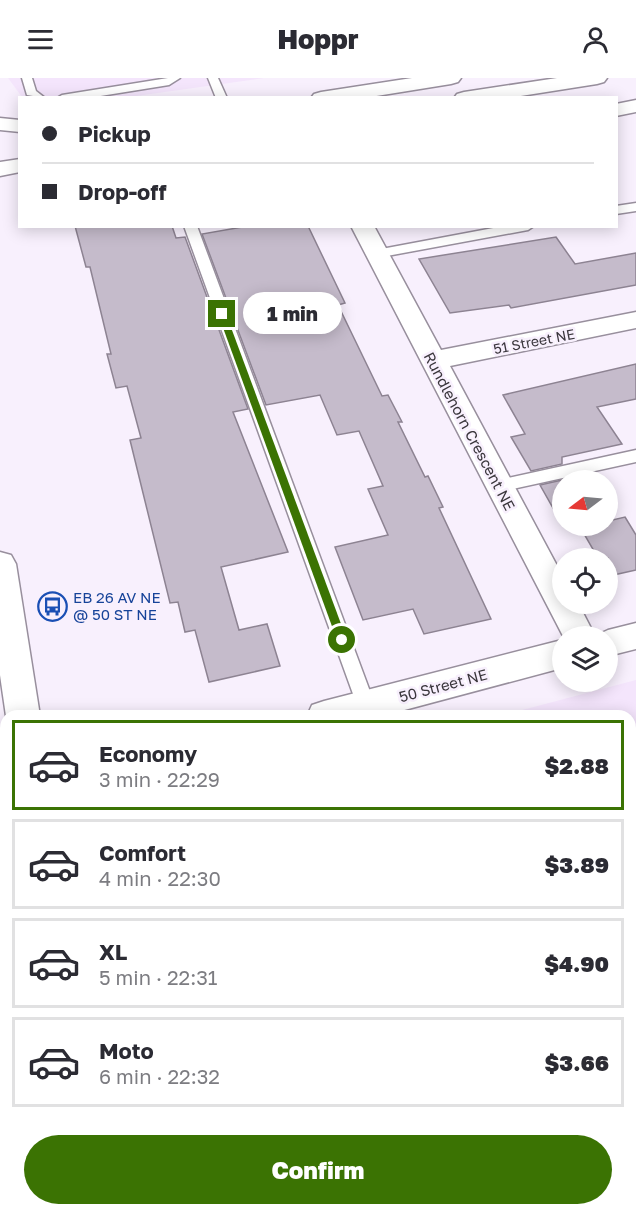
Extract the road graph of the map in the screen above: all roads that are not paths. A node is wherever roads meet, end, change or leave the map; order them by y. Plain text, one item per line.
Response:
1 (175, 78) edge
2 (213, 78) edge
3 (451, 78) edge
4 (597, 78) edge
5 (30, 80) edge
6 (36, 96) edge
7 (75, 96) edge
8 (221, 96) edge
9 (334, 96) edge
10 (477, 96) edge
11 (636, 106) edge
12 (618, 110) edge
13 (0, 124) edge
14 (18, 126) edge
15 (18, 142) edge
16 (0, 145) edge
17 (18, 165) edge
18 (0, 169) edge
19 (636, 207) edge
20 (618, 210) edge
21 (191, 228) edge
22 (363, 228) edge
23 (517, 228) edge
24 (376, 254) junction
25 (636, 320) edge
26 (432, 361) junction
27 (636, 456) edge
28 (499, 486) junction
29 (0, 564) edge
30 (574, 626) edge
31 (636, 636) edge
32 (618, 640) edge
33 (552, 657) edge
34 (366, 705) junction
35 (21, 710) edge
36 (347, 710) edge

1 - 7 lane
2 - 8 lane
3 - 9 street
4 - 10 street
5 - 6 lane
11 - 12 street
13 - 14 street
15 - 16 street
17 - 18 street
19 - 20 lane
21 - 34 lane
22 - 24 street, Rundlehorn Crescent NE
23 - 24 lane
24 - 26 street, Rundlehorn Crescent NE
25 - 26 street, 51 Street NE
26 - 28 street, Rundlehorn Crescent NE
27 - 28 lane
28 - 30 street, Rundlehorn Crescent NE
29 - 35 street
31 - 32 street
33 - 34 street, 50 Street NE
34 - 36 street, 50 Street NE

